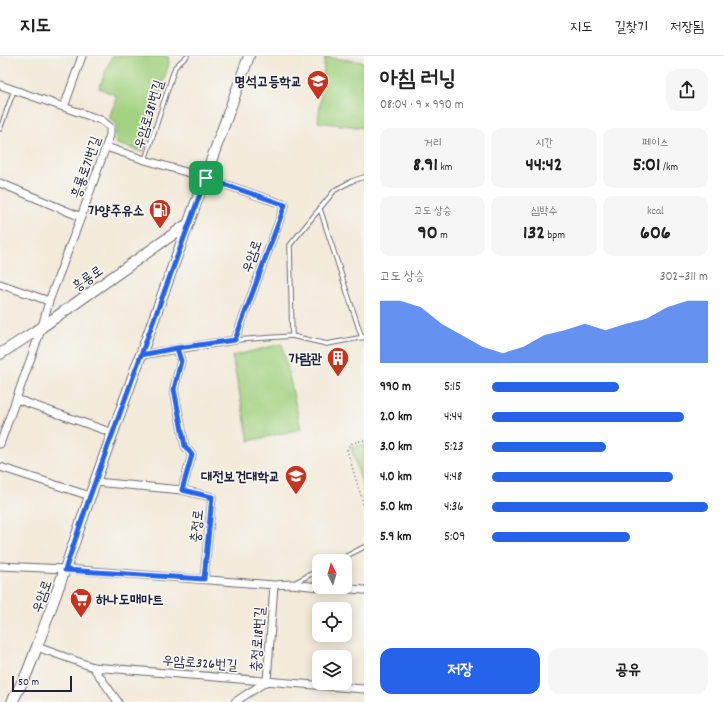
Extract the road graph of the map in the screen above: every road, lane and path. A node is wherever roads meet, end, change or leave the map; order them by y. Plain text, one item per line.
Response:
1 (82, 56) edge
2 (187, 56) edge
3 (249, 56) edge
4 (0, 85) edge
5 (14, 90) junction
6 (64, 107) junction
7 (0, 129) edge
8 (106, 147) junction
9 (145, 160) junction
10 (206, 178) junction
11 (364, 178) edge
12 (0, 183) edge
13 (320, 209) junction
14 (81, 217) junction
15 (189, 223) junction
16 (0, 284) edge
17 (49, 301) junction
18 (42, 327) junction
19 (292, 336) junction
20 (363, 338) edge
21 (235, 340) junction
22 (177, 348) junction
23 (0, 354) edge
24 (141, 355) junction
25 (16, 399) junction
26 (113, 433) junction
27 (364, 440) edge
28 (0, 444) edge
29 (0, 467) edge
30 (95, 482) junction
31 (182, 490) junction
32 (90, 496) junction
33 (364, 506) edge
34 (364, 547) edge
35 (350, 554) edge
36 (0, 566) edge
37 (65, 570) junction
38 (312, 574) edge
39 (204, 579) junction
40 (274, 584) junction
41 (291, 584) junction
42 (312, 586) edge
43 (352, 589) edge
44 (364, 590) edge
45 (37, 647) junction
46 (93, 667) junction
47 (267, 681) junction
48 (364, 688) edge
49 (12, 702) edge
50 (118, 702) edge
51 (235, 702) edge

1 - 6 street
2 - 9 lane, 우암로381번길
3 - 10 main road, 우암로
4 - 5 street, 흥룡로71번길
5 - 6 street, 흥룡로71번길
5 - 7 lane
6 - 8 street, 흥룡로71번길
8 - 9 street, 우암로
8 - 14 street, 흥룡로71번길
9 - 10 street, 우암로
10 - 15 main road, 우암로
10 - 21 street, 우암로
11 - 13 lane
12 - 14 street
13 - 19 lane
13 - 20 lane
14 - 17 street, 흥룡로71번길
15 - 18 main road, 흥룡로
15 - 24 main road, 우암로
16 - 17 street
17 - 18 street, 흥룡로71번길
18 - 23 main road, 흥룡로
18 - 25 street, 흥룡로71번길
19 - 20 lane
19 - 21 lane
21 - 22 street
22 - 24 street
22 - 31 street
24 - 26 main road, 우암로
25 - 26 street
25 - 28 street, 흥룡로71번길
26 - 30 main road, 우암로
27 - 33 path
29 - 32 street
30 - 31 street, 충정로
30 - 32 main road, 우암로
31 - 39 street, 충정로
32 - 37 main road, 우암로
34 - 35 lane
36 - 37 street
37 - 39 street
37 - 45 main road, 우암로
38 - 41 lane
39 - 40 street
40 - 41 street
40 - 47 street, 충정로18번길
41 - 42 street
43 - 44 street
45 - 46 street, 우암로326번길
45 - 49 main road, 우암로
46 - 47 street, 우암로326번길
46 - 50 street
47 - 48 street, 우암로326번길
47 - 51 street, 충정로18번길

